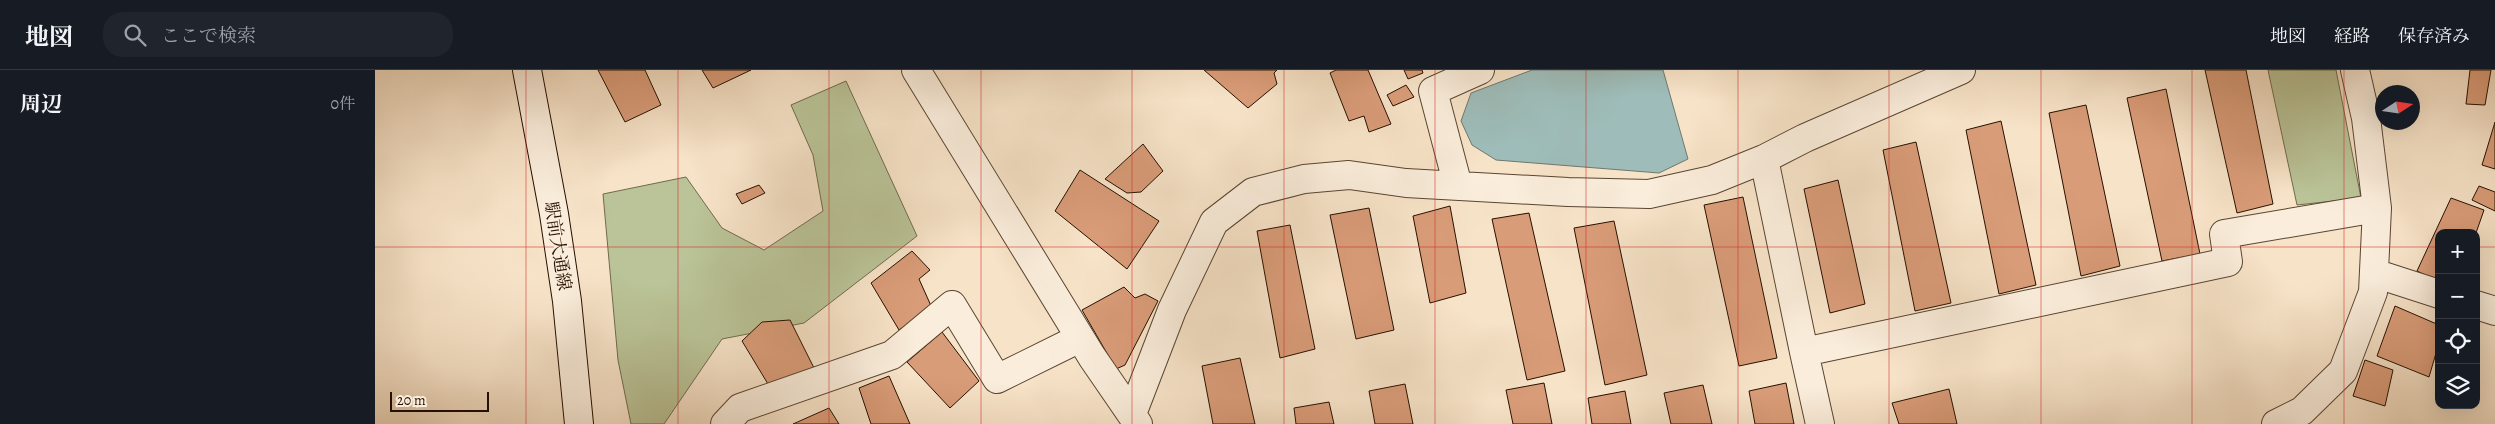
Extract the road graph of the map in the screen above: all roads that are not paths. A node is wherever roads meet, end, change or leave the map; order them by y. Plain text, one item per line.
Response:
1 (527, 70) edge
2 (916, 70) edge
3 (1480, 70) edge
4 (1961, 70) edge
5 (2355, 70) edge
6 (1764, 159) junction
7 (1458, 186) junction
8 (2377, 208) junction
9 (2374, 273) junction
10 (2435, 293) edge
11 (2480, 307) edge
12 (2495, 311) edge
13 (1080, 338) junction
14 (1804, 352) junction
15 (1135, 419) edge
16 (579, 424) edge
17 (725, 424) edge
18 (1820, 424) edge
19 (2276, 424) edge

1 - 16 street, 駅前大通線
2 - 13 street
3 - 7 street
4 - 6 street
5 - 8 street
6 - 7 street
6 - 14 street
7 - 15 street
8 - 9 street
8 - 14 street
9 - 10 street
9 - 19 street
11 - 12 street
13 - 15 street
13 - 17 street
14 - 18 street

